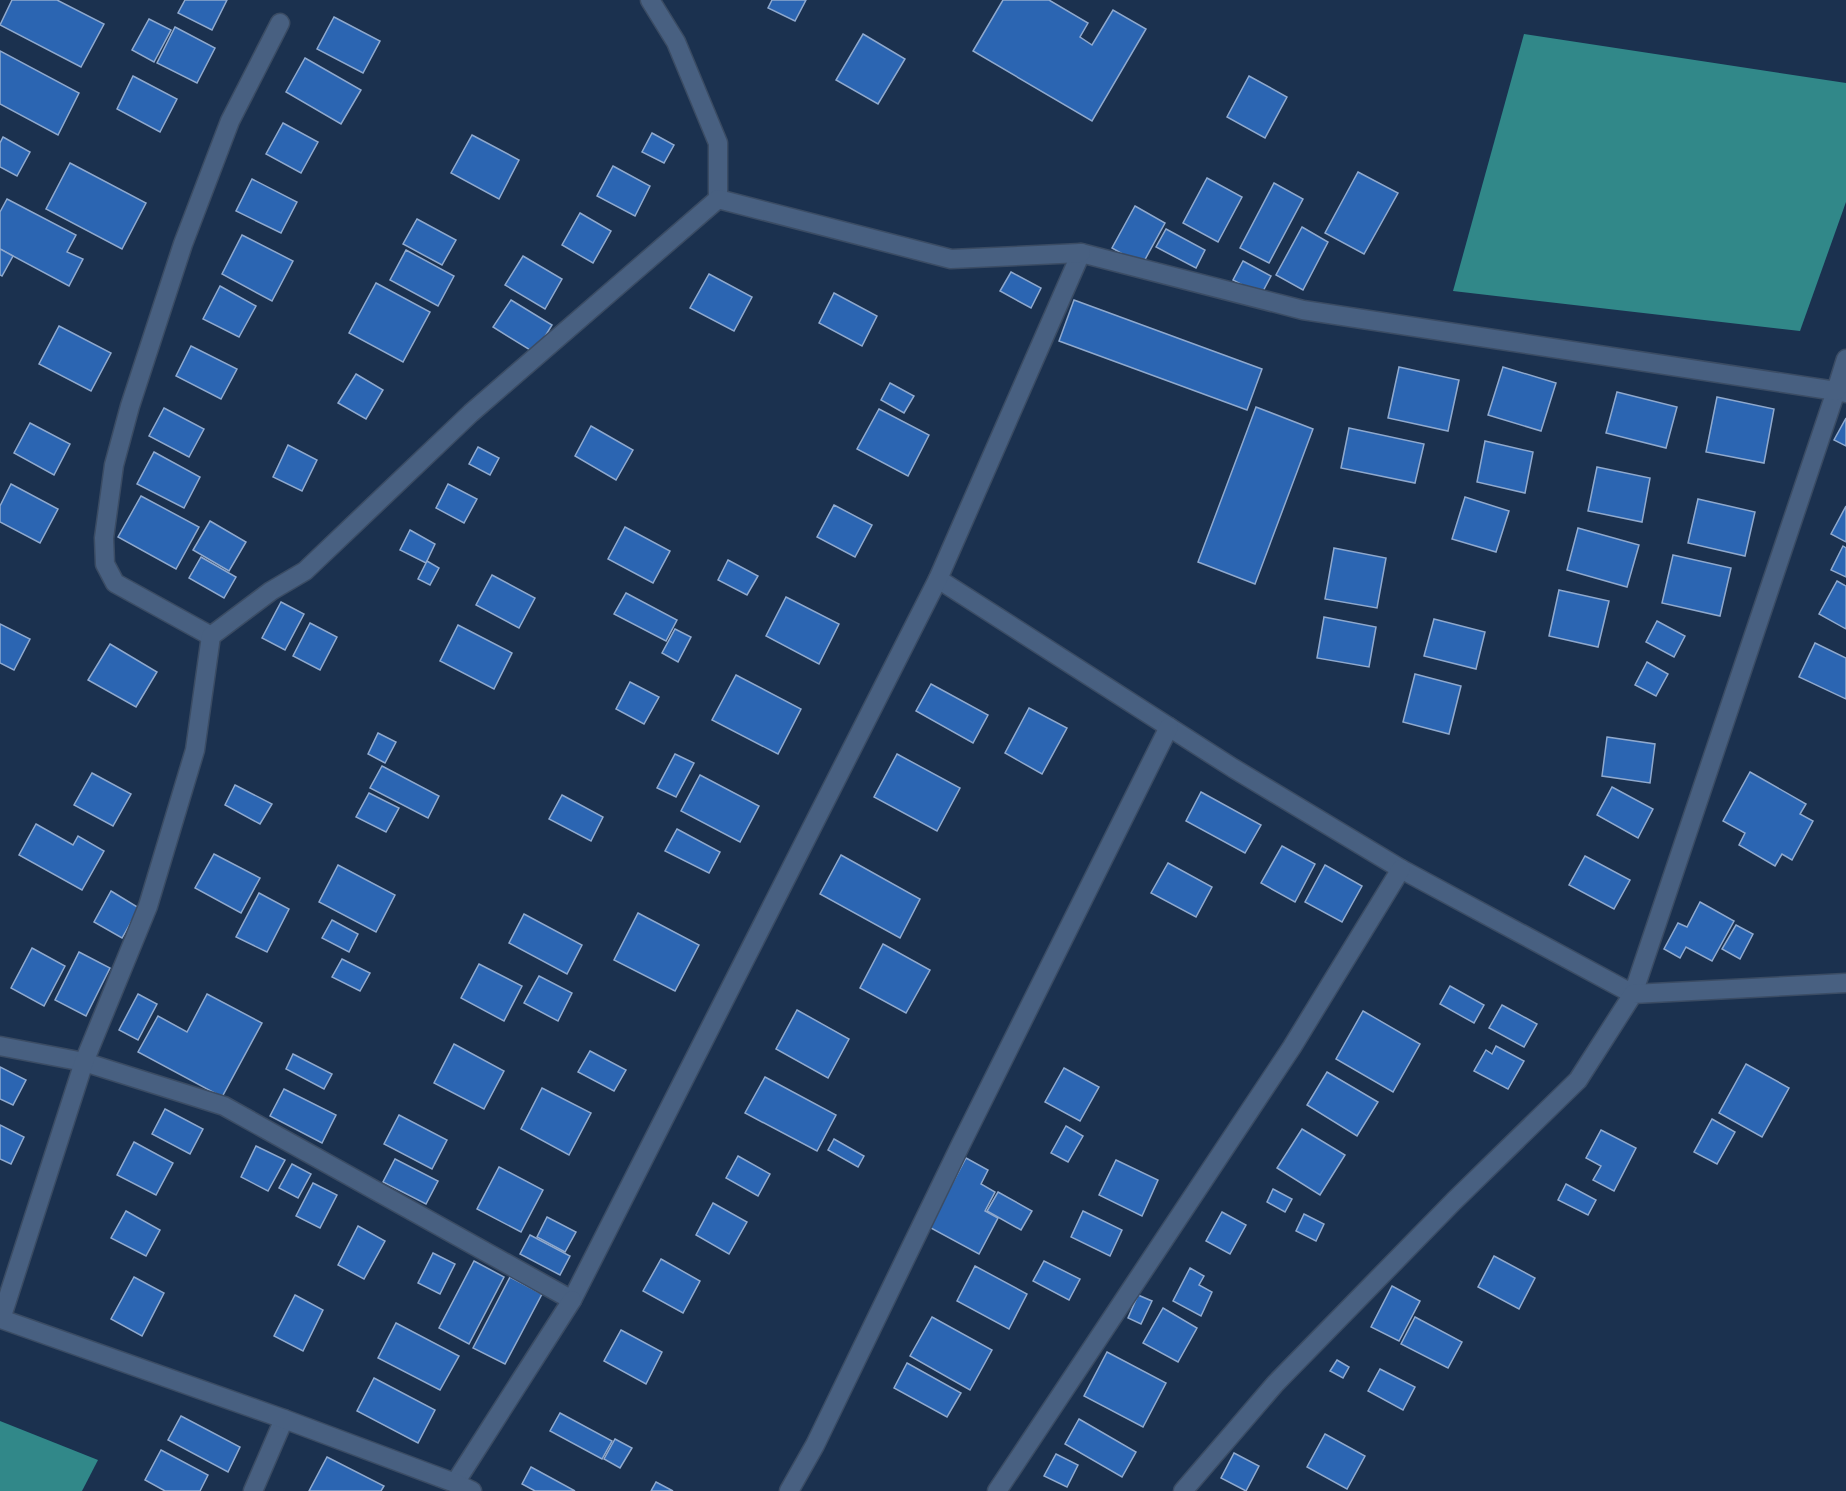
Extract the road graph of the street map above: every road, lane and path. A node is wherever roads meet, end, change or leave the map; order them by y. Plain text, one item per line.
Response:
1 (650, 0) edge
2 (280, 23) dead end
3 (718, 199) junction
4 (1081, 253) junction
5 (1846, 358) edge
6 (1841, 392) edge
7 (938, 579) junction
8 (211, 636) junction
9 (1169, 728) junction
10 (1401, 869) junction
11 (1846, 983) edge
12 (1633, 994) junction
13 (0, 1046) edge
14 (84, 1062) junction
15 (572, 1300) junction
16 (0, 1319) edge
17 (284, 1419) junction
18 (455, 1483) junction
19 (254, 1491) edge
20 (472, 1491) edge
21 (789, 1491) edge
22 (997, 1491) edge
23 (1183, 1491) edge

1 - 3 street
2 - 8 street
3 - 4 street
3 - 8 street
4 - 6 street
4 - 7 street
5 - 6 street
6 - 12 street
7 - 9 street
7 - 15 street
8 - 14 street
9 - 10 street
9 - 21 street
10 - 12 street
10 - 22 street
11 - 12 street
12 - 23 street
13 - 14 street
14 - 15 street
14 - 16 street
15 - 18 street
16 - 17 street
17 - 18 street
17 - 19 street
18 - 20 street

